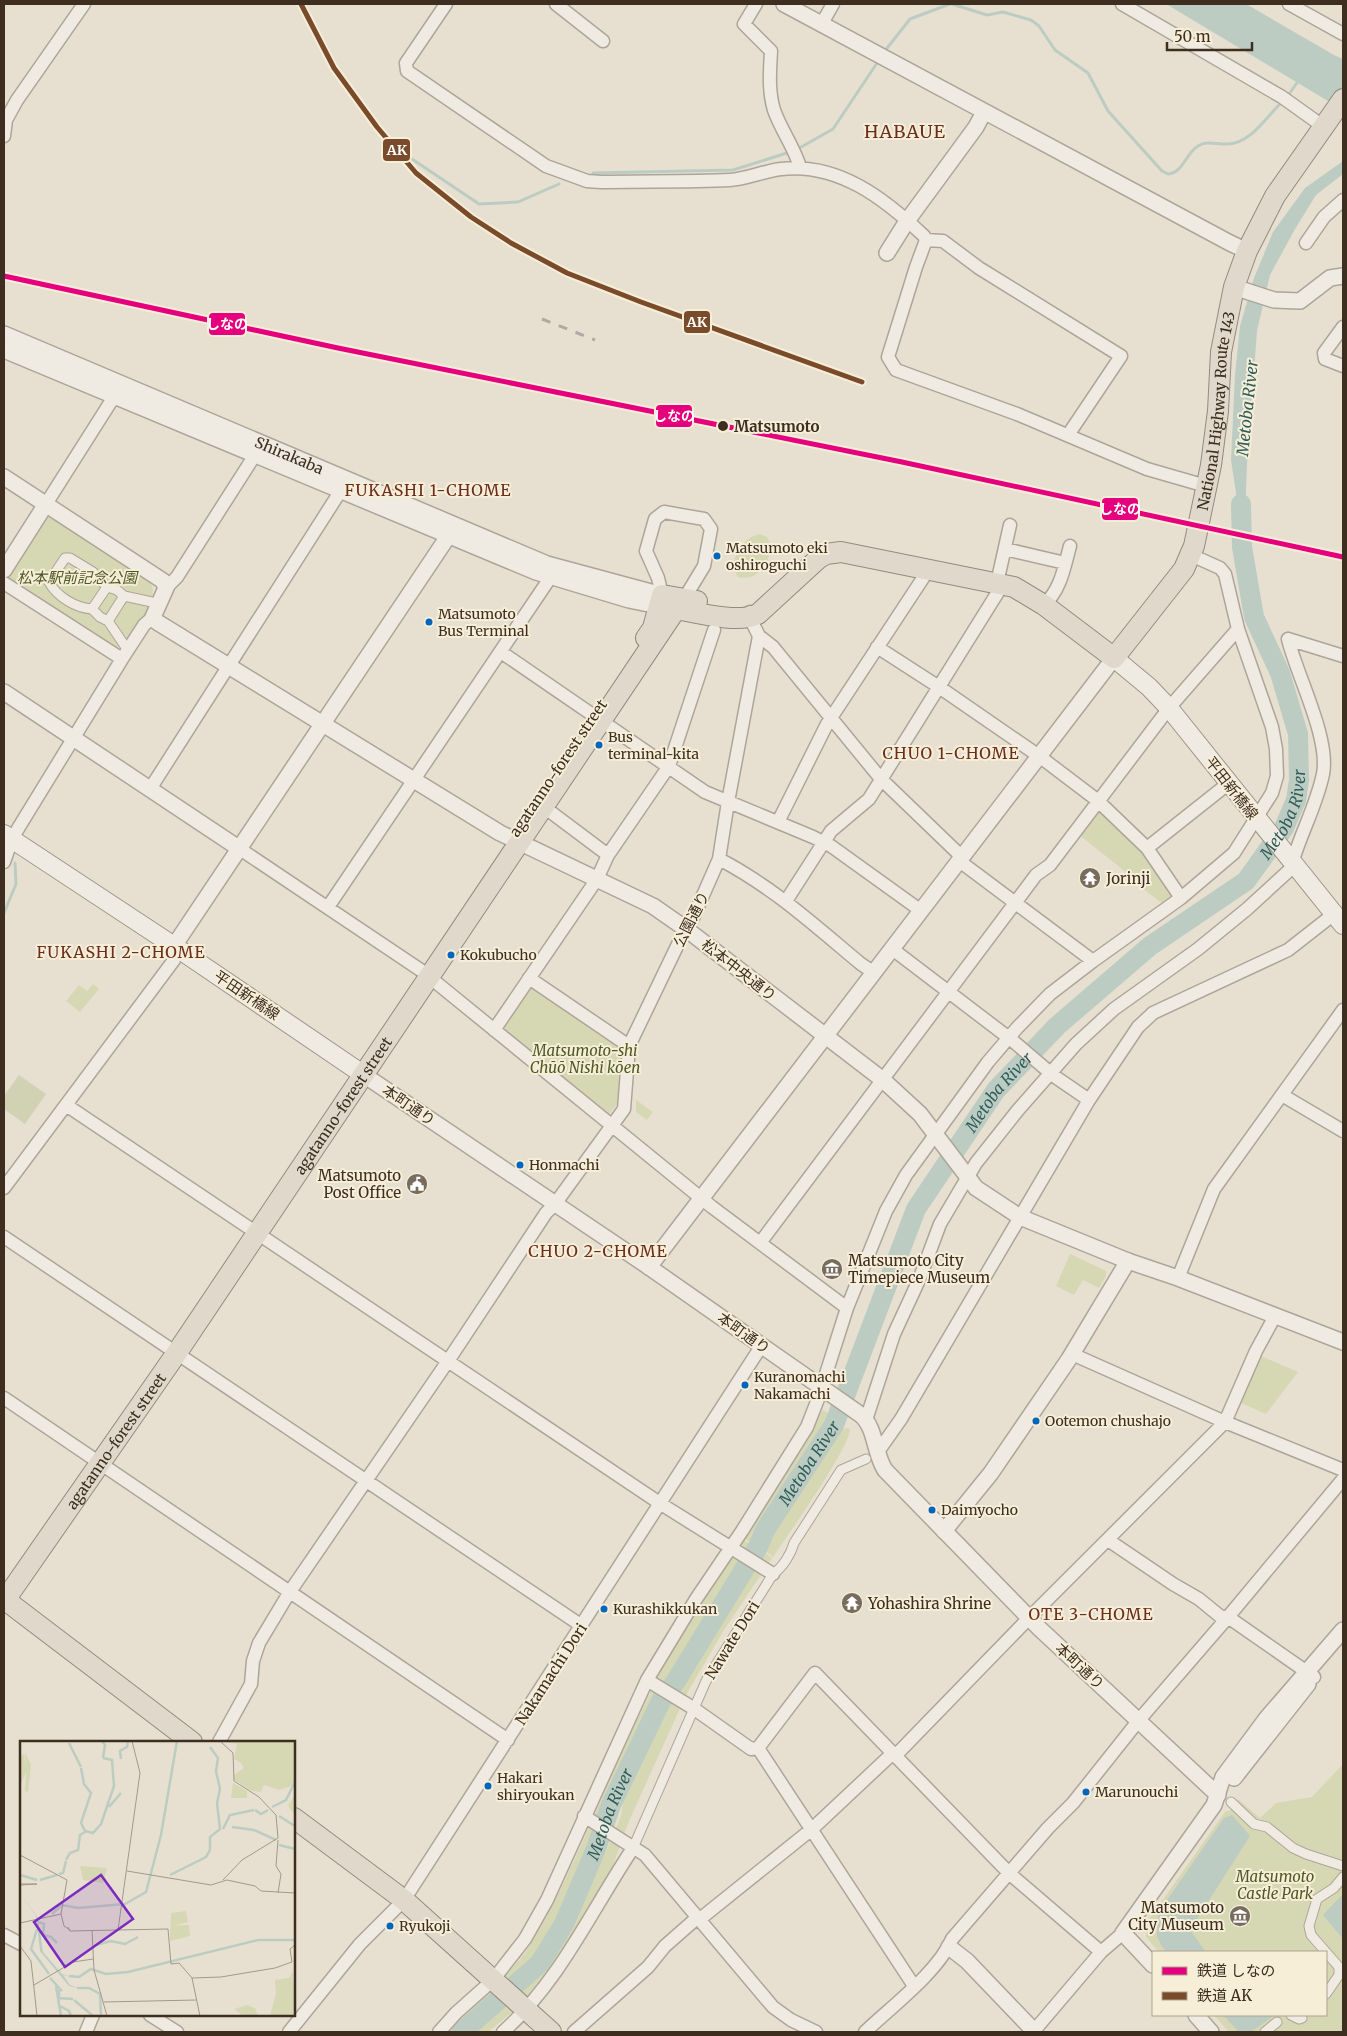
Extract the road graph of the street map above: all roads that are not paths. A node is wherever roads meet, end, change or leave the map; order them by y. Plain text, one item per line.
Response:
1 (84, 4) edge
2 (446, 4) edge
3 (556, 4) edge
4 (756, 4) edge
5 (784, 4) edge
6 (833, 4) edge
7 (1122, 4) edge
8 (1289, 4) edge
9 (821, 25) junction
10 (1343, 34) edge
11 (603, 41) dead end
12 (1343, 99) edge
13 (984, 112) junction
14 (1326, 124) junction
15 (4, 136) edge
16 (800, 167) junction
17 (1343, 200) edge
18 (907, 221) junction
19 (926, 240) junction
20 (1306, 243) dead end
21 (1247, 251) junction
22 (887, 253) dead end
23 (1343, 276) edge
24 (1239, 289) junction
25 (1343, 327) edge
26 (4, 334) edge
27 (4, 350) edge
28 (1343, 366) edge
29 (127, 385) junction
30 (114, 397) junction
31 (1068, 435) junction
32 (258, 449) junction
33 (4, 477) edge
34 (344, 486) junction
35 (1206, 486) junction
36 (46, 504) junction
37 (1010, 525) dead end
38 (452, 531) junction
39 (1070, 546) dead end
40 (1005, 549) junction
41 (1191, 555) junction
42 (1065, 563) junction
43 (929, 569) junction
44 (4, 570) edge
45 (550, 578) junction
46 (4, 583) edge
47 (1000, 584) junction
48 (107, 587) junction
49 (166, 588) junction
50 (124, 596) junction
51 (670, 603) junction
52 (1044, 605) junction
53 (92, 609) junction
54 (153, 610) junction
55 (755, 612) junction
56 (108, 621) junction
57 (1238, 629) junction
58 (714, 630) dead end
59 (759, 636) junction
60 (125, 646) dead end
61 (878, 647) junction
62 (501, 652) junction
63 (1343, 656) edge
64 (1114, 658) junction
65 (122, 659) junction
66 (228, 666) junction
67 (939, 687) junction
68 (4, 692) edge
69 (1169, 708) junction
70 (599, 717) junction
71 (831, 718) junction
72 (323, 724) junction
73 (74, 738) junction
74 (1038, 756) junction
75 (669, 766) junction
76 (881, 779) junction
77 (414, 781) junction
78 (1229, 783) junction
79 (150, 789) junction
80 (1097, 800) junction
81 (728, 802) junction
82 (544, 807) junction
83 (778, 822) junction
84 (1259, 822) junction
85 (8, 837) edge
86 (515, 842) junction
87 (824, 843) junction
88 (1147, 848) junction
89 (240, 849) junction
90 (608, 855) junction
91 (959, 858) junction
92 (719, 859) junction
93 (1291, 861) junction
94 (4, 862) edge
95 (596, 880) junction
96 (1181, 898) junction
97 (786, 901) junction
98 (1016, 903) junction
99 (328, 907) junction
100 (920, 910) junction
101 (1339, 920) edge
102 (686, 929) junction
103 (174, 946) junction
104 (891, 948) junction
105 (1093, 961) junction
106 (873, 972) junction
107 (426, 975) junction
108 (529, 978) junction
109 (949, 992) junction
110 (1343, 1010) edge
111 (494, 1030) junction
112 (824, 1036) junction
113 (1013, 1042) junction
114 (629, 1046) junction
115 (1048, 1071) junction
116 (360, 1072) junction
117 (883, 1080) junction
118 (1282, 1095) junction
119 (1089, 1100) junction
120 (66, 1105) junction
121 (612, 1126) junction
122 (1343, 1131) edge
123 (937, 1138) junction
124 (965, 1176) junction
125 (4, 1188) edge
126 (701, 1198) junction
127 (555, 1204) junction
128 (1020, 1216) junction
129 (252, 1231) junction
130 (4, 1237) edge
131 (760, 1243) junction
132 (1128, 1261) junction
133 (649, 1267) junction
134 (1178, 1278) junction
135 (847, 1308) junction
136 (1275, 1316) junction
137 (1343, 1342) edge
138 (762, 1345) junction
139 (171, 1350) junction
140 (1072, 1354) junction
141 (448, 1361) junction
142 (824, 1389) junction
143 (4, 1398) edge
144 (862, 1416) junction
145 (1225, 1422) junction
146 (872, 1456) junction
147 (95, 1461) junction
148 (1343, 1470) edge
149 (1343, 1479) edge
150 (365, 1481) junction
151 (661, 1504) junction
152 (944, 1531) junction
153 (1108, 1540) junction
154 (734, 1550) junction
155 (770, 1572) junction
156 (4, 1593) edge
157 (289, 1593) junction
158 (1030, 1617) junction
159 (1228, 1617) junction
160 (582, 1626) junction
161 (1343, 1630) edge
162 (1343, 1644) edge
163 (1310, 1674) junction
164 (649, 1681) junction
165 (690, 1706) junction
166 (1139, 1720) junction
167 (508, 1740) junction
168 (191, 1741) edge
169 (219, 1741) edge
170 (758, 1748) junction
171 (895, 1754) junction
172 (1225, 1799) junction
173 (588, 1818) junction
174 (295, 1819) edge
175 (812, 1829) junction
176 (628, 1845) junction
177 (1343, 1866) edge
178 (1010, 1874) junction
179 (1343, 1878) edge
180 (404, 1900) junction
181 (699, 1918) junction
182 (1123, 1933) junction
183 (4, 1935) edge
184 (20, 1943) edge
185 (949, 1947) junction
186 (1325, 1951) edge
187 (1101, 1952) junction
188 (1327, 1953) edge
189 (1152, 1965) edge
190 (495, 1981) junction
191 (914, 1986) junction
192 (1327, 1993) edge
193 (525, 2008) junction
194 (93, 2016) edge
195 (152, 2016) edge
196 (1197, 2016) edge
197 (1284, 2017) edge
198 (1302, 2018) dead end
199 (86, 2032) edge
200 (177, 2032) edge
201 (289, 2032) edge
202 (439, 2032) edge
203 (503, 2032) edge
204 (551, 2032) edge
205 (574, 2032) edge
206 (816, 2032) edge
207 (865, 2032) edge
208 (1034, 2032) edge
209 (1211, 2032) edge
210 (1265, 2032) edge

1 - 15 street
2 - 16 street
3 - 11 street
4 - 16 street
5 - 9 street
6 - 9 street
7 - 14 street
8 - 10 street
9 - 13 street
12 - 14 highway, National Highway Route 143
13 - 18 street
13 - 21 street
14 - 21 highway, National Highway Route 143
16 - 18 street
17 - 20 street
18 - 19 street
18 - 22 street
19 - 31 street
19 - 31 street
21 - 24 highway, National Highway Route 143
23 - 24 street
24 - 35 highway, National Highway Route 143
25 - 28 street
26 - 29 street, Shirakaba
27 - 30 street, Shirakaba
29 - 30 street
29 - 32 street, Shirakaba
30 - 32 street, Shirakaba
30 - 36 street
31 - 35 street
32 - 34 street, Shirakaba
32 - 49 street
33 - 36 street
34 - 38 street, Shirakaba
34 - 66 street
35 - 41 highway, National Highway Route 143
36 - 44 street
36 - 49 street
37 - 40 street
38 - 45 street, Shirakaba
38 - 51 street, Shirakaba
38 - 72 street
39 - 42 street
40 - 42 street
40 - 47 street
41 - 57 street
41 - 64 highway, National Highway Route 143
42 - 52 street
43 - 47 highway
43 - 55 highway
43 - 61 street
45 - 51 street, Shirakaba
45 - 62 street
46 - 65 street
47 - 52 highway
47 - 67 street
48 - 50 street
48 - 53 street
48 - 53 street
49 - 54 street
50 - 54 street
50 - 56 street
51 - 51 street
51 - 55 highway
51 - 70 highway, agatanno-forest street
52 - 64 highway
53 - 56 street
54 - 65 street
54 - 66 street, 松本中央通り
55 - 59 street
56 - 60 street
57 - 69 street
57 - 84 street
58 - 75 street
59 - 71 street
59 - 81 street, 公園通り
61 - 67 street
61 - 71 street
62 - 70 street
62 - 77 street
63 - 93 street
64 - 69 main road, 平田新橋線
64 - 74 street
65 - 73 street
66 - 72 street, 松本中央通り
66 - 79 street
67 - 74 street
67 - 76 street
68 - 73 street
69 - 78 main road, 平田新橋線
69 - 80 street
70 - 75 street
70 - 82 highway, agatanno-forest street
70 - 86 highway, agatanno-forest street
71 - 76 street
71 - 83 street
72 - 77 street, 松本中央通り
72 - 89 street
73 - 79 street
73 - 85 street
74 - 80 street
74 - 91 street
75 - 81 street
75 - 90 street
76 - 87 street
76 - 91 street
77 - 86 street, 松本中央通り
77 - 99 street
78 - 84 main road, 平田新橋線
78 - 88 street
79 - 89 street
80 - 88 street
80 - 98 street
81 - 83 street
81 - 92 street, 公園通り
82 - 86 highway, agatanno-forest street
82 - 90 street
83 - 87 street
84 - 93 main road, 平田新橋線
84 - 96 street
85 - 94 street
85 - 103 main road, 平田新橋線
86 - 95 street, 松本中央通り
86 - 107 highway, agatanno-forest street
87 - 97 street
87 - 100 street
88 - 96 street
89 - 99 street
89 - 103 street
90 - 95 street
91 - 98 street
91 - 100 street
92 - 97 street
92 - 102 street, 公園通り
93 - 101 main road, 平田新橋線
93 - 115 street
95 - 102 street, 松本中央通り
95 - 108 street
96 - 105 street
97 - 106 street
98 - 105 street
98 - 109 street
99 - 107 street
100 - 104 street
101 - 119 street
102 - 112 street, 松本中央通り
102 - 114 street, 公園通り
103 - 116 main road, 平田新橋線
103 - 120 street
104 - 106 street
104 - 109 street
105 - 113 street
106 - 112 street
107 - 111 street
107 - 116 highway, agatanno-forest street
108 - 111 street
108 - 114 street
109 - 113 street
109 - 117 street
110 - 118 street
111 - 121 street
112 - 117 street, 松本中央通り
112 - 126 street
113 - 115 street
113 - 123 street
114 - 121 street, 公園通り
115 - 119 street
115 - 124 street
116 - 127 street, 本町通り
116 - 129 highway, agatanno-forest street
117 - 123 street, 松本中央通り
117 - 131 street
118 - 122 street
118 - 134 street
119 - 128 street
120 - 125 street
120 - 129 street
121 - 126 street
121 - 127 street, 公園通り
123 - 124 street, 松本中央通り
123 - 135 street
124 - 128 street, 松本中央通り
124 - 144 street
126 - 131 street
126 - 133 street
127 - 133 street, 本町通り
127 - 141 street, 公園通り
128 - 132 street, 松本中央通り
128 - 146 street
129 - 139 highway, agatanno-forest street
129 - 141 street
130 - 139 street
131 - 135 street
132 - 134 street, 松本中央通り
132 - 140 street
133 - 138 street, 本町通り
134 - 136 street, 松本中央通り
135 - 142 street
136 - 137 street, 松本中央通り
136 - 145 street
138 - 142 street, 本町通り
138 - 151 street, Nakamachi Dori
139 - 147 highway, agatanno-forest street
139 - 150 street
140 - 145 street
140 - 152 street
141 - 150 street, 公園通り
141 - 151 street
142 - 144 street, 本町通り
142 - 154 street
143 - 147 street
144 - 146 street, 本町通り
145 - 148 street
145 - 153 street
146 - 152 street, 本町通り
146 - 155 street, Nawate Dori
147 - 156 highway, agatanno-forest street
147 - 157 street
149 - 159 street
150 - 157 street, 公園通り
150 - 160 street
151 - 154 street
151 - 160 street, Nakamachi Dori
152 - 158 street, 本町通り
153 - 158 street
153 - 159 street
154 - 155 street
154 - 164 street
155 - 165 street, Nawate Dori
156 - 168 highway
157 - 167 street
157 - 169 street, 公園通り
158 - 166 street, 本町通り
158 - 171 street
159 - 163 street
159 - 166 street
160 - 167 street, Nakamachi Dori
161 - 163 street
162 - 163 street
163 - 172 street
164 - 165 street
164 - 173 street
165 - 170 street
165 - 176 street, Nawate Dori
166 - 172 street, 本町通り
166 - 178 street
167 - 180 street, Nakamachi Dori
170 - 171 street
170 - 175 street
171 - 175 street
171 - 178 street
172 - 177 street
172 - 182 street
173 - 176 street
173 - 190 street
174 - 180 highway
175 - 181 street
175 - 191 street
176 - 181 street
176 - 193 street
178 - 185 street
178 - 187 street
179 - 186 street
180 - 190 highway
180 - 201 street, Nakamachi Dori
181 - 205 street
181 - 206 street
182 - 187 street
182 - 189 street
183 - 184 street
185 - 191 street
185 - 208 street
187 - 208 street
188 - 192 street
190 - 193 highway
190 - 202 street
191 - 207 street
193 - 203 street
193 - 204 highway
194 - 199 street
195 - 200 street
196 - 209 street
197 - 198 street
197 - 210 street

